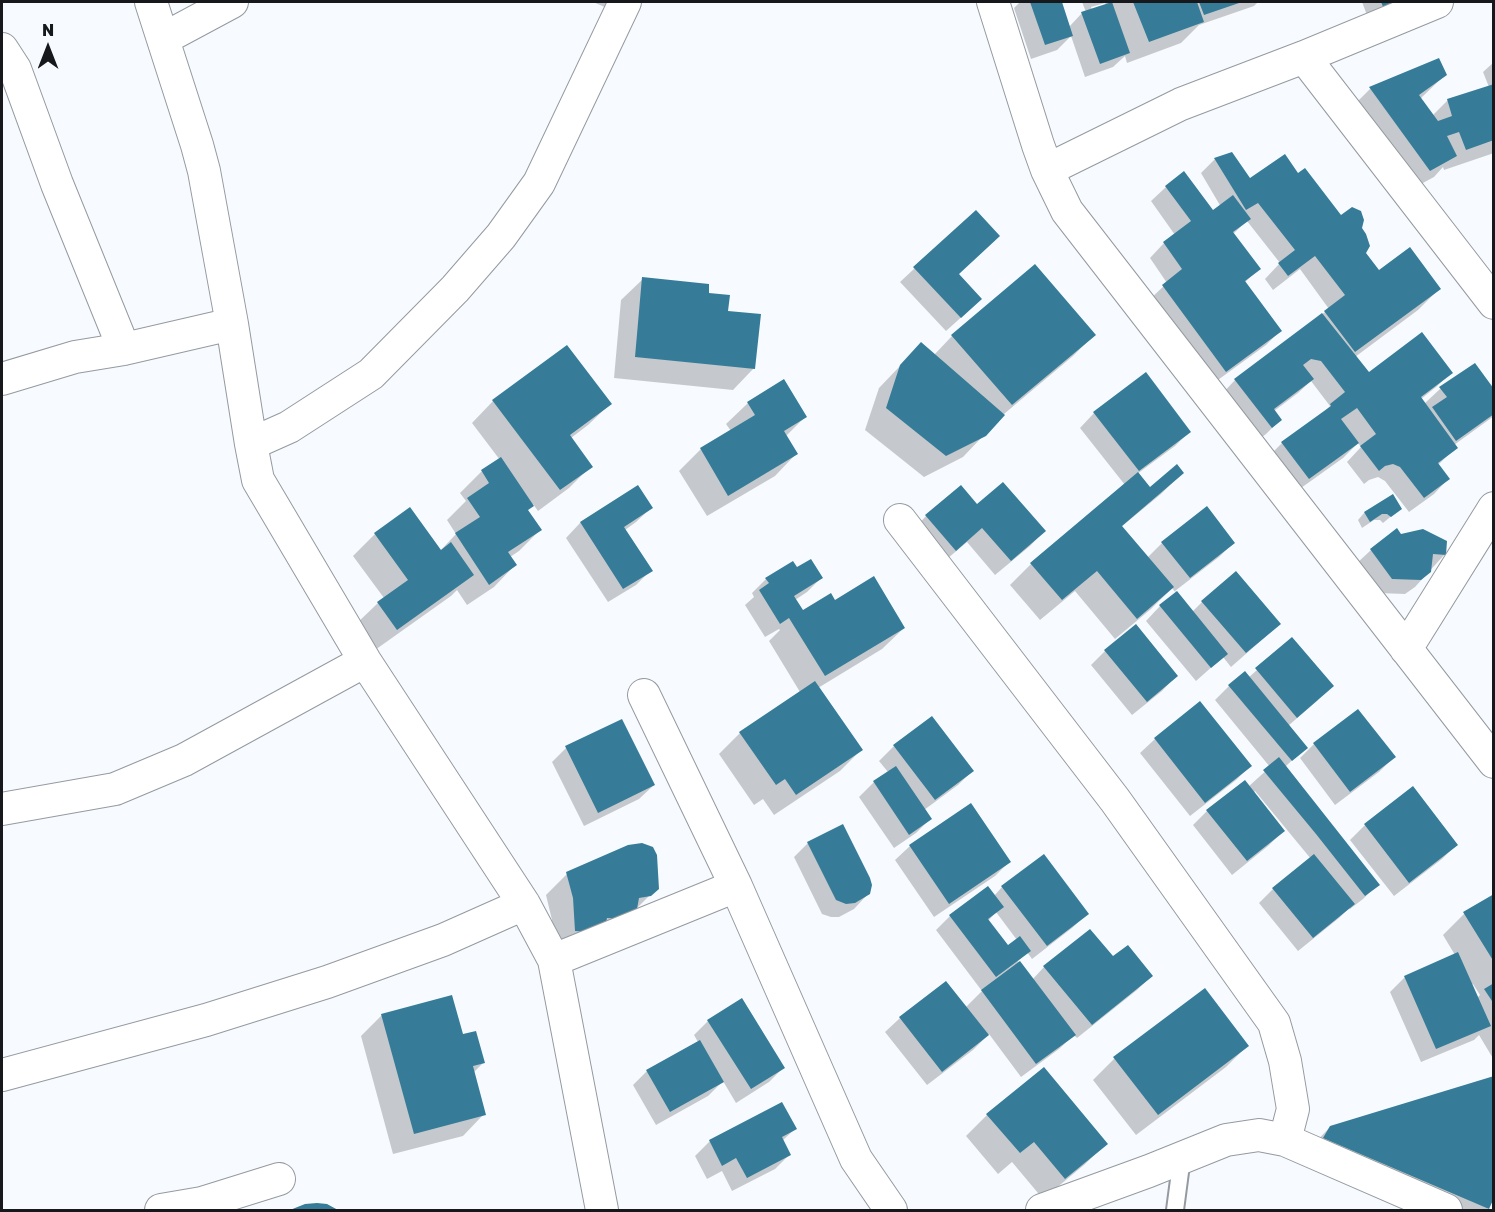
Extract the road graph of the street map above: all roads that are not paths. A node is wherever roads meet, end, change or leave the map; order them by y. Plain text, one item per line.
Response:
1 (152, 2) edge
2 (232, 2) edge
3 (625, 2) edge
4 (993, 2) edge
5 (1437, 2) edge
6 (163, 39) junction
7 (2, 49) edge
8 (1304, 57) junction
9 (1047, 170) junction
10 (1494, 303) edge
11 (232, 324) junction
12 (124, 349) junction
13 (2, 379) edge
14 (251, 444) junction
15 (1494, 508) edge
16 (900, 520) dead end
17 (1406, 649) junction
18 (365, 662) junction
19 (644, 695) dead end
20 (1494, 762) edge
21 (2, 809) edge
22 (736, 886) junction
23 (524, 904) junction
24 (554, 960) junction
25 (2, 1075) edge
26 (1285, 1140) junction
27 (1182, 1157) junction
28 (279, 1179) dead end
29 (161, 1210) edge
30 (602, 1210) edge
31 (891, 1210) edge
32 (1042, 1210) edge
33 (1175, 1210) edge
34 (1446, 1210) edge

1 - 6 street
2 - 6 street
3 - 14 street
4 - 9 street
5 - 8 street
6 - 11 street
7 - 12 street
8 - 9 street
8 - 10 street
9 - 17 street
11 - 12 street
11 - 14 street
12 - 13 street
14 - 18 street
15 - 17 street
16 - 26 street
17 - 20 street
18 - 21 street
18 - 23 street
19 - 22 street
22 - 24 street
22 - 31 street
23 - 24 street
23 - 25 street
24 - 30 street
26 - 27 street
26 - 34 street
27 - 32 street
27 - 33 lane
28 - 29 street

